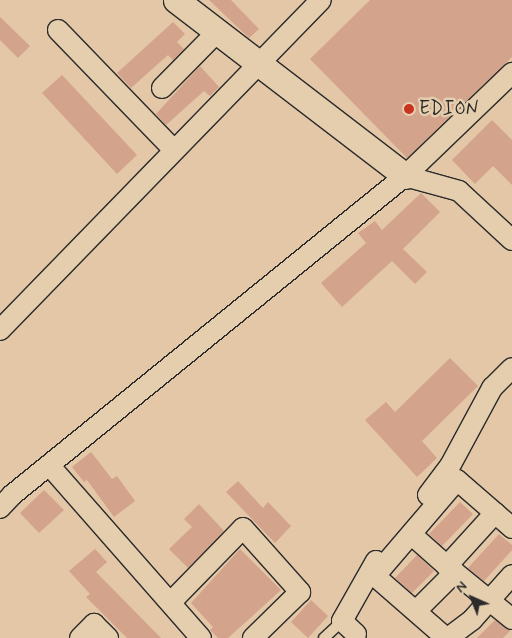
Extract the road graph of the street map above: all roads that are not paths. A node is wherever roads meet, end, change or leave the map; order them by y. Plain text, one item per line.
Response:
1 (176, 0) edge
2 (321, 0) edge
3 (58, 30) dead end
4 (218, 31) junction
5 (261, 62) junction
6 (512, 73) edge
7 (162, 88) dead end
8 (174, 150) junction
9 (405, 176) junction
10 (512, 240) edge
11 (0, 330) edge
12 (512, 368) edge
13 (49, 465) junction
14 (0, 508) edge
15 (495, 513) junction
16 (512, 528) edge
17 (412, 535) junction
18 (451, 569) junction
19 (512, 575) edge
20 (490, 600) junction
21 (171, 602) junction
22 (416, 612) junction
23 (512, 619) edge
24 (353, 633) edge
25 (451, 637) edge
26 (80, 638) edge
27 (108, 638) edge
28 (201, 638) edge
29 (253, 638) edge
30 (324, 638) edge

1 - 4 street
2 - 5 street
3 - 8 street
4 - 5 street
4 - 7 street
5 - 8 street
5 - 9 street
6 - 9 street
8 - 11 street
9 - 10 street
9 - 13 street
12 - 24 street
13 - 14 street
13 - 21 street
15 - 16 street
15 - 17 street
15 - 18 street
17 - 18 street
17 - 22 street
18 - 20 street
18 - 22 street
19 - 20 street
20 - 23 street
20 - 25 street
21 - 28 street
21 - 29 street
22 - 25 street
24 - 30 lane
26 - 27 street

